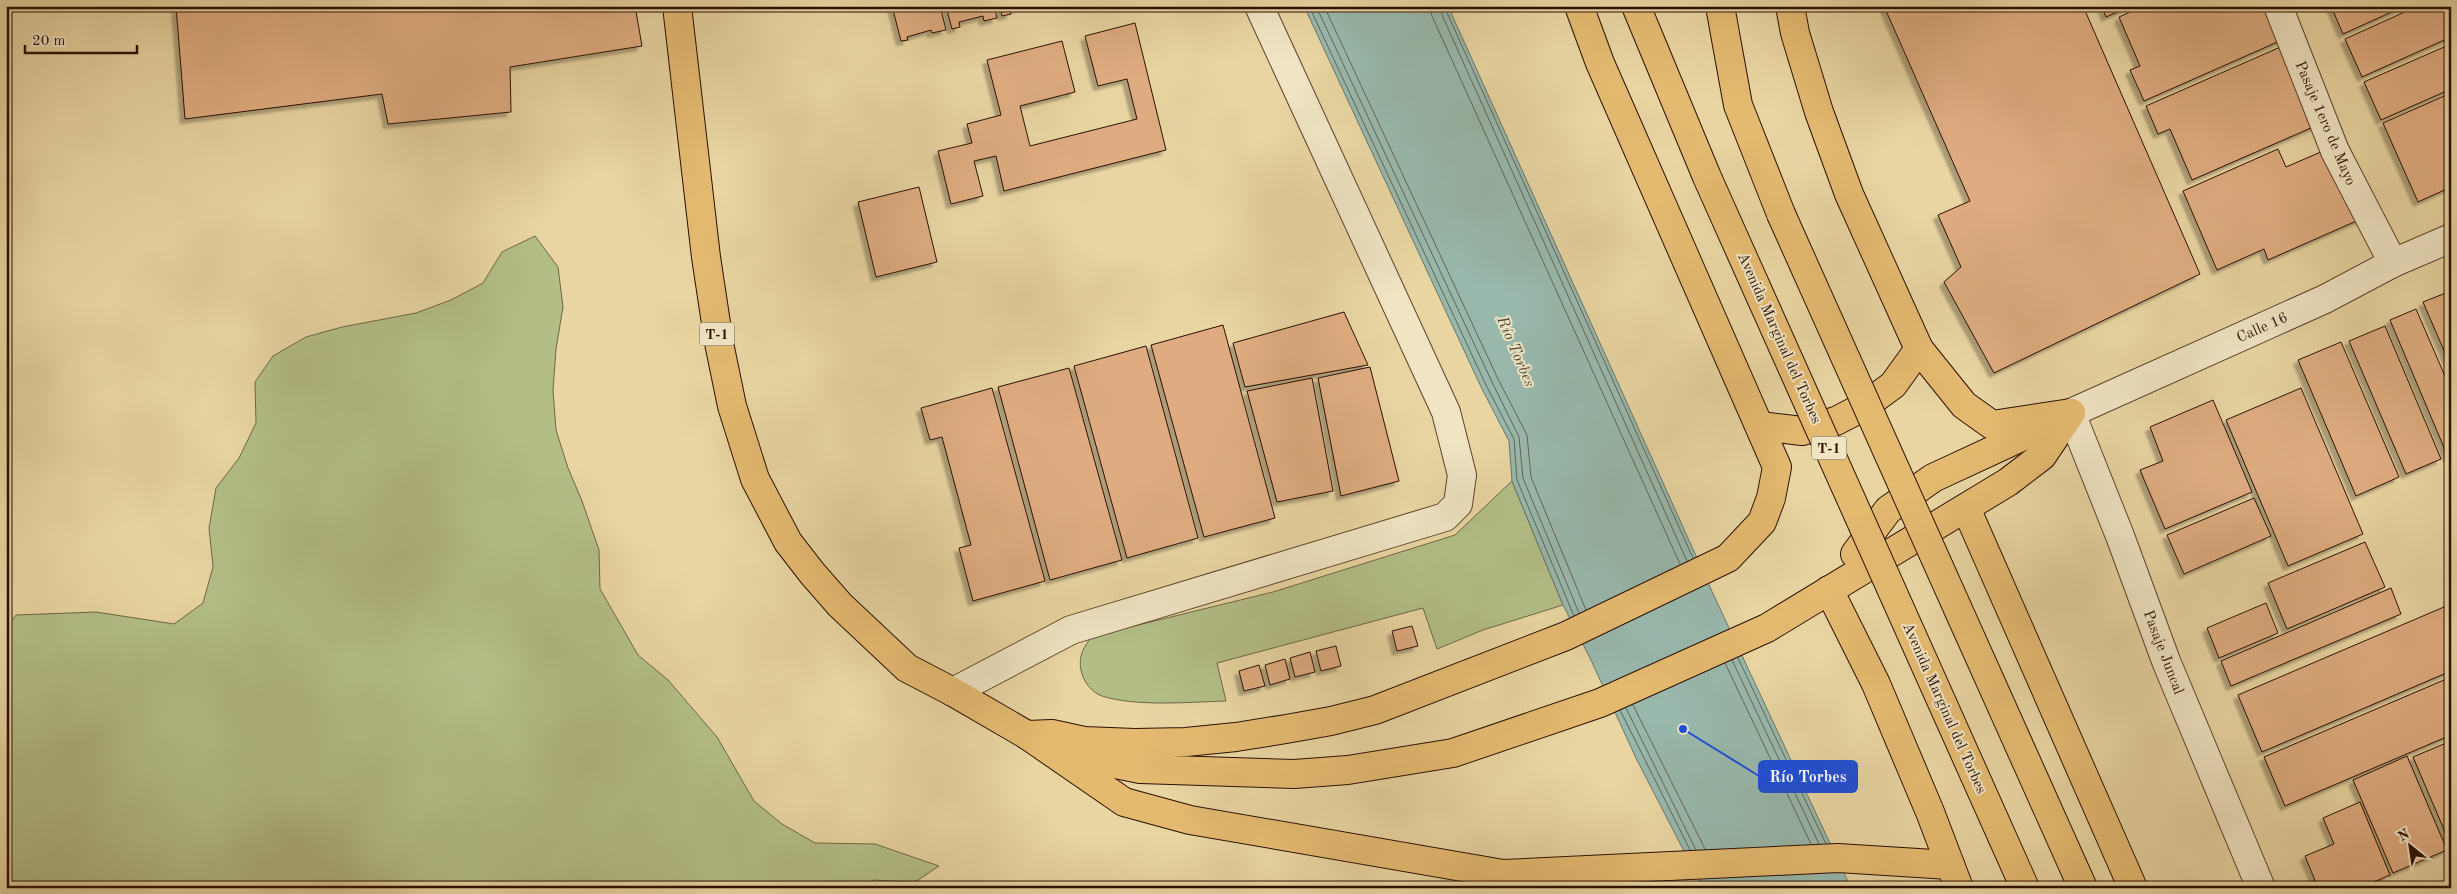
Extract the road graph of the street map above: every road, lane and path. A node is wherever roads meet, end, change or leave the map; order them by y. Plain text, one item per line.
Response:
1 (677, 6) edge
2 (1259, 6) edge
3 (1579, 6) edge
4 (1636, 6) edge
5 (1720, 6) edge
6 (1790, 6) edge
7 (2278, 6) edge
8 (2451, 238) edge
9 (2393, 263) junction
10 (1918, 348) junction
11 (2071, 413) junction
12 (1760, 426) junction
13 (1966, 508) junction
14 (1829, 590) junction
15 (953, 692) junction
16 (1027, 736) junction
17 (1954, 876) edge
18 (2025, 888) edge
19 (2083, 888) edge
20 (2133, 888) edge
21 (2261, 888) edge

1 - 15 highway, T-1
2 - 15 street
3 - 12 highway
4 - 18 highway, Avenida Marginal del Torbes / T-1, bridge
5 - 19 highway, bridge
6 - 10 highway
7 - 9 street, Pasaje 1ero de Mayo
8 - 9 street, Calle 16
9 - 11 street, Calle 16
10 - 11 highway
10 - 12 highway
11 - 13 highway
11 - 14 highway
11 - 21 street, Pasaje Juncal
12 - 16 highway
13 - 14 highway
13 - 20 highway
14 - 16 highway
14 - 17 highway
15 - 16 highway, T-1
16 - 17 highway

